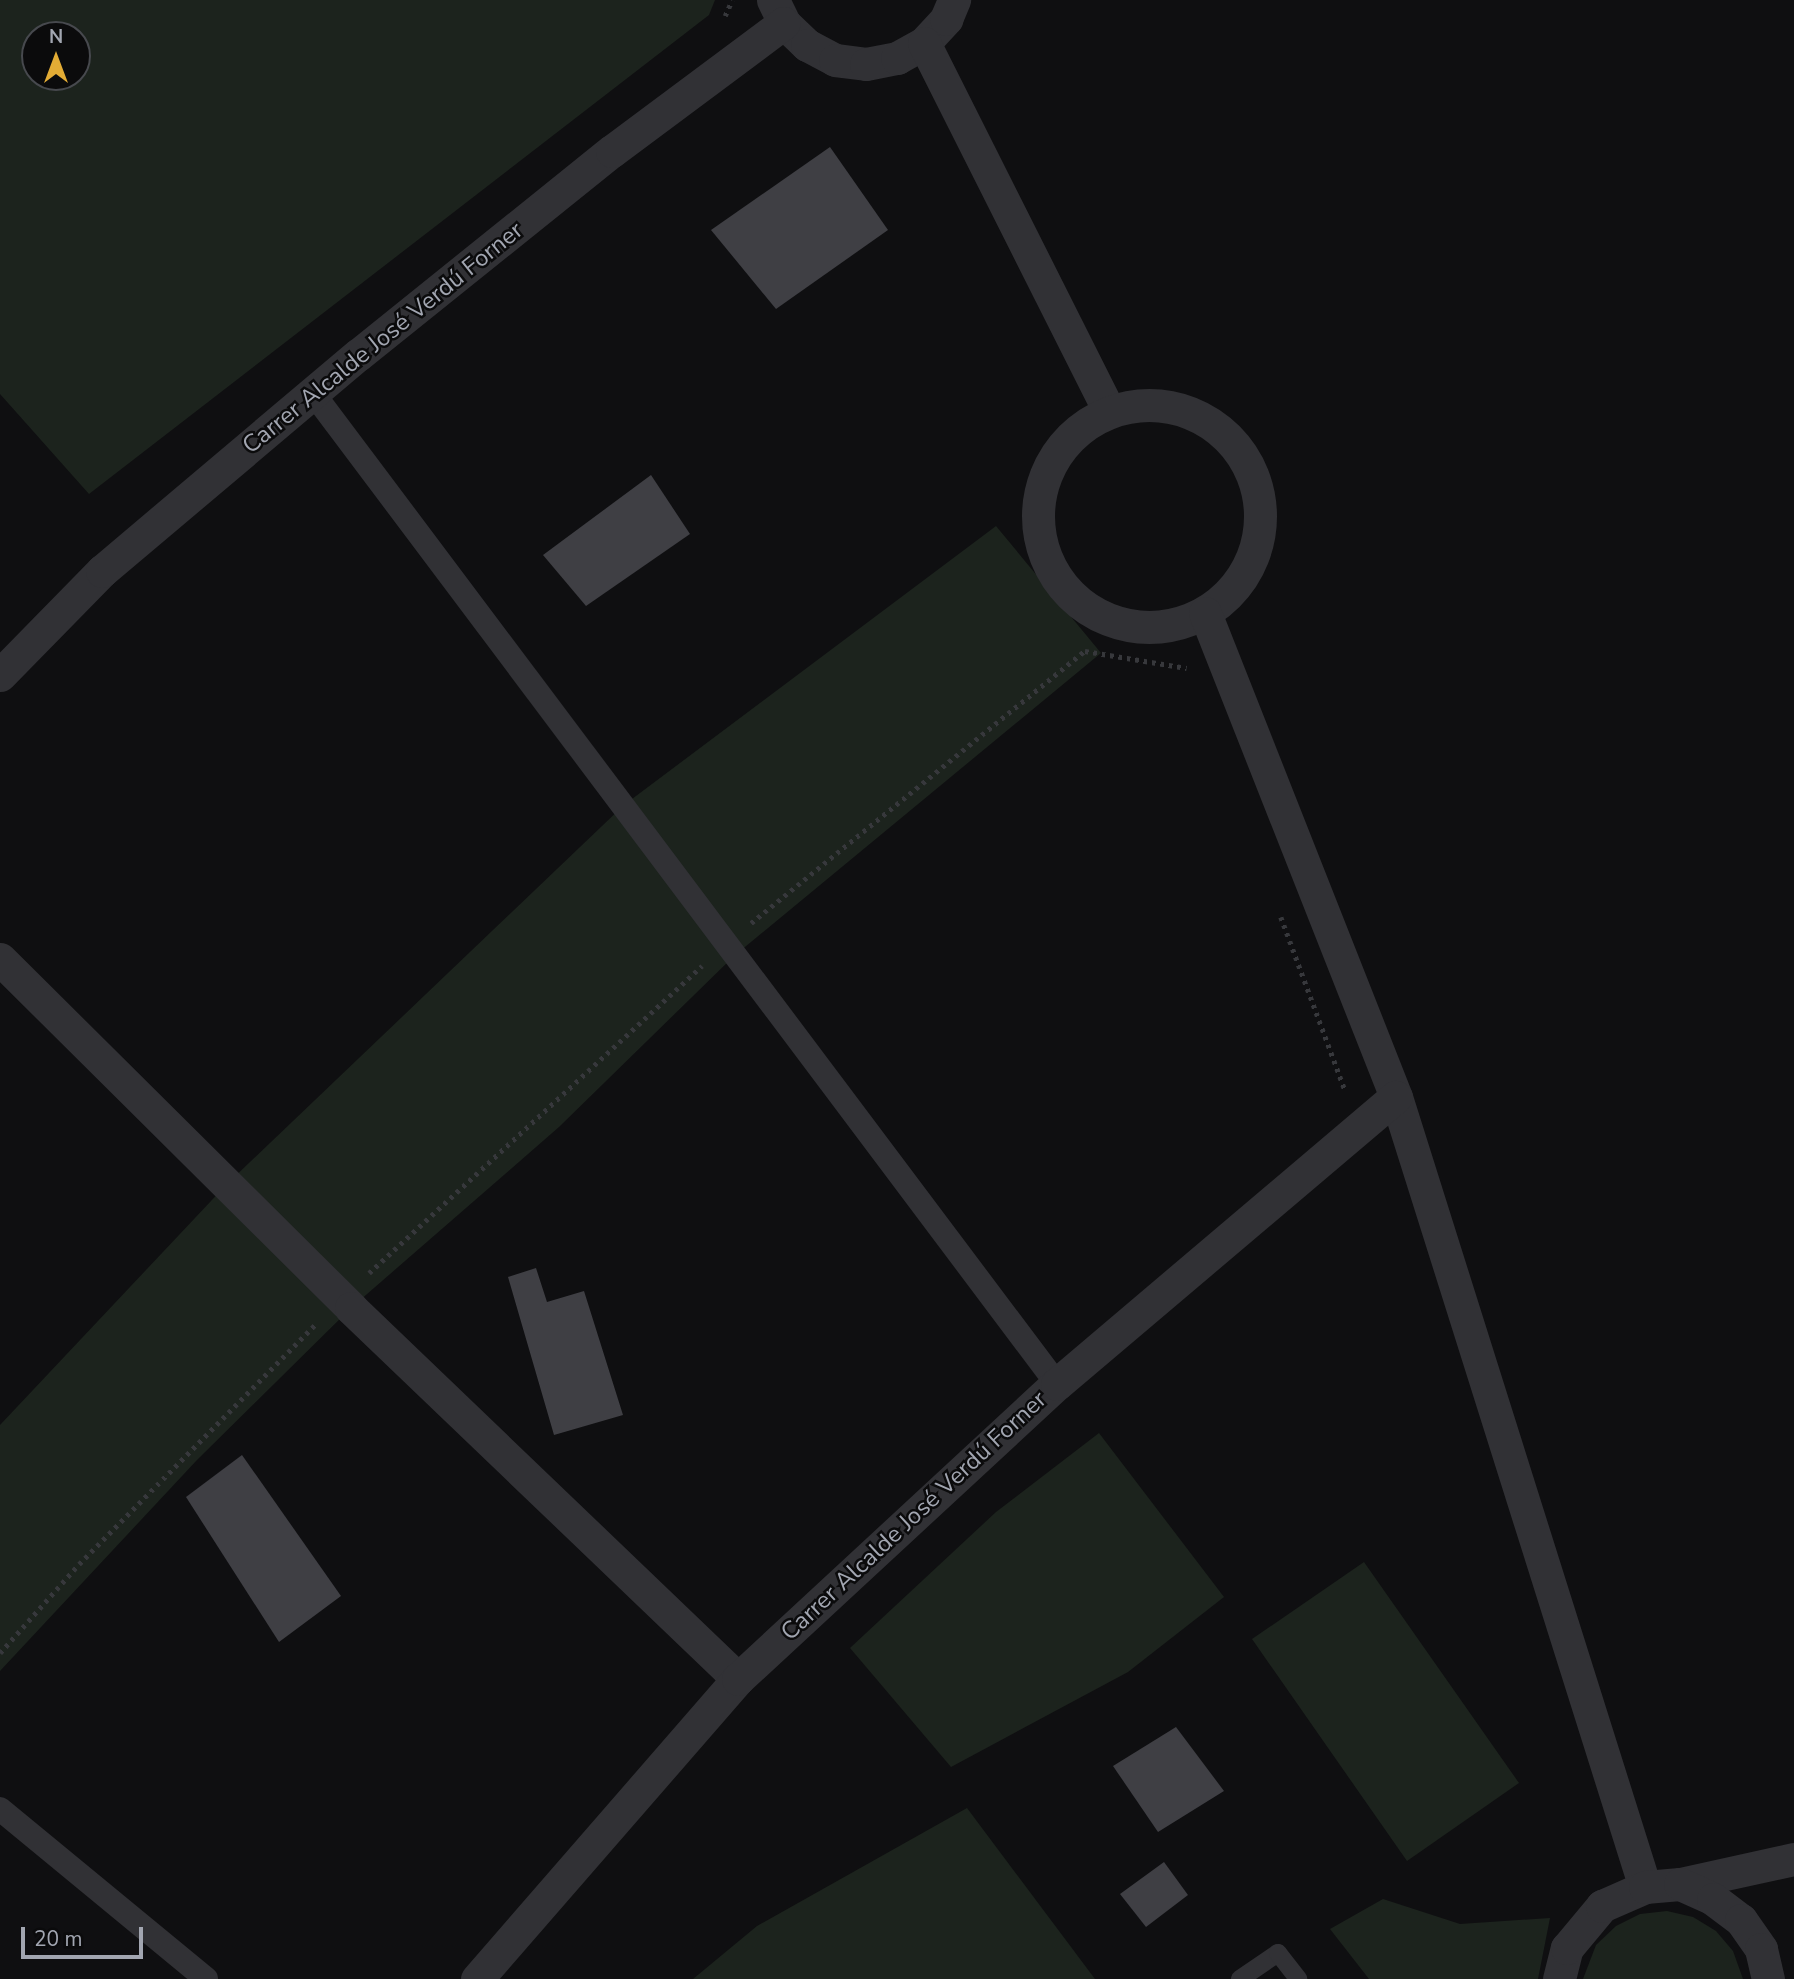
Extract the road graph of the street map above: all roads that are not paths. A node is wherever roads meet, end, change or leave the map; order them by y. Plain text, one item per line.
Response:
1 (954, 0) edge
2 (779, 11) edge
3 (924, 43) junction
4 (313, 393) junction
5 (1110, 411) junction
6 (1205, 613) junction
7 (0, 675) edge
8 (0, 959) edge
9 (1396, 1097) junction
10 (1057, 1384) junction
11 (738, 1679) junction
12 (0, 1809) edge
13 (1794, 1858) edge
14 (1680, 1884) junction
15 (1645, 1887) junction
16 (206, 1979) edge
17 (477, 1979) edge
18 (1240, 1979) edge
19 (1298, 1979) edge
20 (1559, 1979) edge
21 (1768, 1979) edge

1 - 3 street
2 - 3 street
2 - 4 street, Carrer Alcalde José Verdú Forner
3 - 5 street
4 - 7 street, Carrer Alcalde José Verdú Forner
4 - 10 street
5 - 6 street
5 - 6 street
6 - 9 street
8 - 11 street
9 - 10 street, Carrer Alcalde José Verdú Forner
9 - 15 street
10 - 11 street, Carrer Alcalde José Verdú Forner
11 - 17 street, Carrer Alcalde José Verdú Forner
12 - 16 street
13 - 14 street
14 - 15 street
14 - 21 street
15 - 20 street
18 - 19 lane

